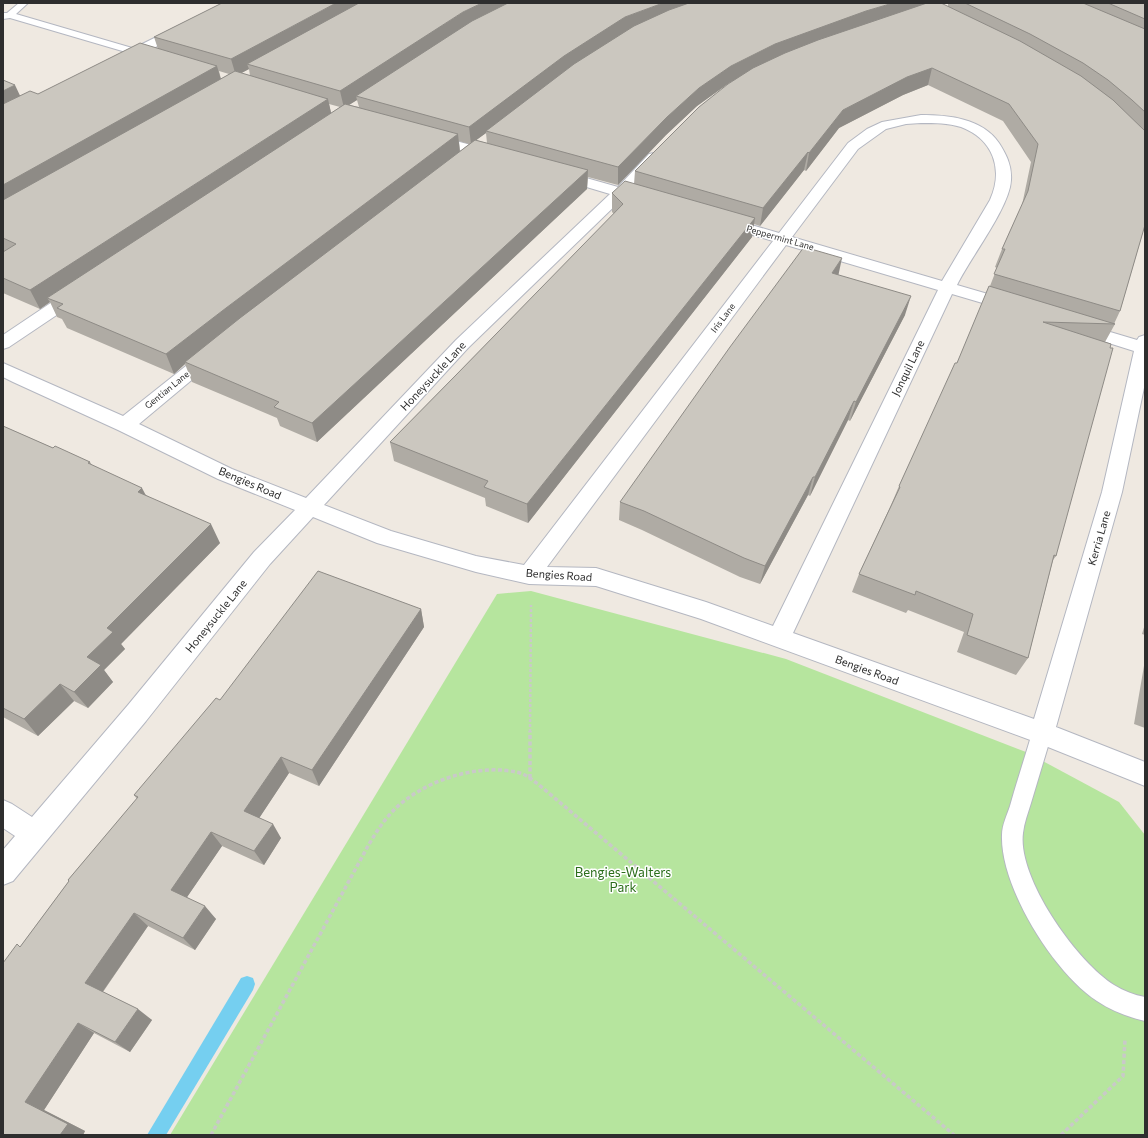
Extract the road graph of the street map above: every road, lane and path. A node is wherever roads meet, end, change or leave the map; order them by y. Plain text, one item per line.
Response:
1 (24, 3) edge
2 (234, 3) edge
3 (7, 16) edge
4 (136, 52) junction
5 (157, 59) edge
6 (108, 67) edge
7 (951, 119) joint
8 (414, 133) edge
9 (487, 141) edge
10 (662, 149) edge
11 (475, 150) junction
12 (504, 158) edge
13 (462, 160) edge
14 (548, 171) edge
15 (621, 192) junction
16 (643, 198) edge
17 (710, 218) edge
18 (783, 239) junction
19 (89, 286) edge
20 (947, 287) junction
21 (1030, 313) edge
22 (1068, 324) edge
23 (3, 342) edge
24 (1144, 345) edge
25 (221, 347) edge
26 (3, 369) edge
27 (125, 425) junction
28 (308, 508) junction
29 (529, 575) junction
30 (779, 638) junction
31 (1042, 733) junction
32 (1145, 774) edge
33 (530, 779) junction
34 (3, 814) edge
35 (34, 834) junction
36 (3, 871) edge
37 (1145, 1010) edge
38 (1123, 1076) dead end
39 (211, 1135) edge
40 (954, 1135) edge
41 (1061, 1135) edge

1 - 3 lane
2 - 4 street
3 - 4 lane
4 - 5 street
4 - 6 street
7 - 18 street, Iris Lane
7 - 20 street, Jonquil Lane
8 - 11 street
9 - 11 street
10 - 15 street, Honeysuckle Lane
11 - 12 street
11 - 13 street
14 - 15 street
15 - 16 street
15 - 28 street, Honeysuckle Lane
17 - 18 street, Peppermint Lane
18 - 20 street, Peppermint Lane
18 - 29 street, Iris Lane
19 - 23 street
20 - 21 street, Peppermint Lane
20 - 30 street, Jonquil Lane
22 - 24 street
24 - 31 street, Kerria Lane
25 - 27 street, Gentian Lane
26 - 27 street, Bengies Road
27 - 28 street, Bengies Road
28 - 29 street, Bengies Road
28 - 35 street, Honeysuckle Lane
29 - 30 street, Bengies Road
29 - 33 path
30 - 31 street, Bengies Road
31 - 32 street, Bengies Road
31 - 37 lane
33 - 39 path
33 - 40 path
34 - 35 street
35 - 36 street, Honeysuckle Lane
38 - 41 path

